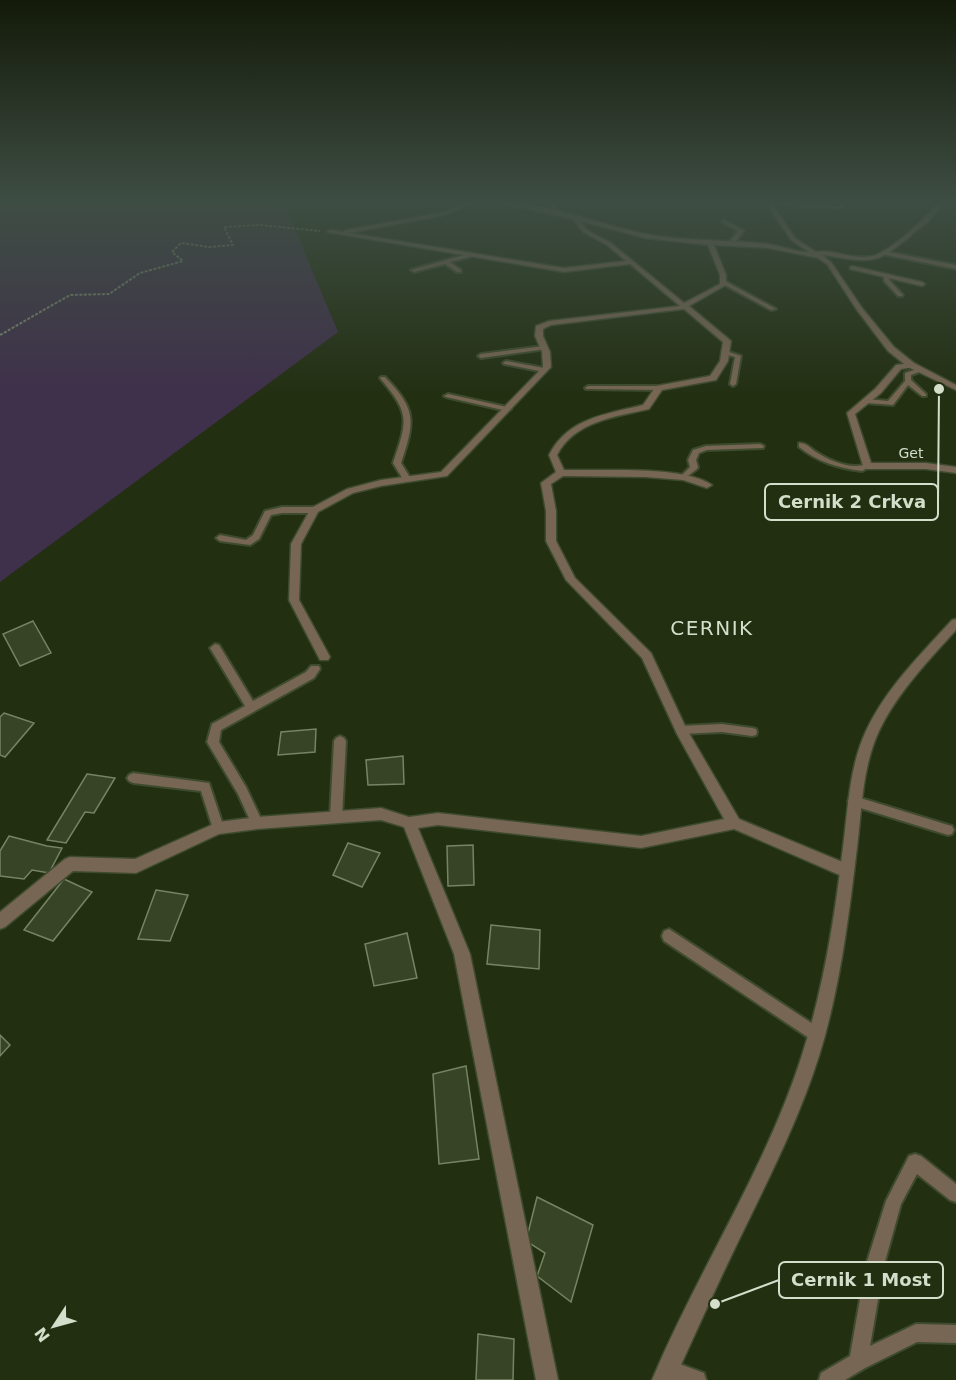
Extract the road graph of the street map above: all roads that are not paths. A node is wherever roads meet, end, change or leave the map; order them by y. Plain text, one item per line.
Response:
1 (424, 267) edge
2 (454, 267) edge
3 (548, 267) edge
4 (586, 267) edge
5 (637, 267) edge
6 (720, 267) edge
7 (832, 267) edge
8 (852, 268) joint
9 (414, 270) dead end
10 (459, 271) dead end
11 (836, 272) junction
12 (886, 277) junction
13 (723, 282) junction
14 (922, 284) dead end
15 (900, 295) dead end
16 (772, 305) dead end
17 (685, 307) junction
18 (544, 348) junction
19 (726, 353) junction
20 (481, 356) dead end
21 (506, 363) dead end
22 (911, 365) junction
23 (544, 370) junction
24 (920, 370) junction
25 (383, 378) dead end
26 (908, 381) junction
27 (733, 384) dead end
28 (954, 384) edge
29 (588, 388) dead end
30 (659, 388) junction
31 (924, 395) dead end
32 (448, 396) dead end
33 (867, 401) junction
34 (507, 409) junction
35 (802, 445) dead end
36 (760, 446) dead end
37 (867, 466) junction
38 (956, 470) edge
39 (561, 473) junction
40 (684, 477) junction
41 (407, 479) junction
42 (707, 485) dead end
43 (314, 510) junction
44 (220, 538) dead end
45 (956, 623) edge
46 (215, 648) dead end
47 (324, 657) dead end
48 (315, 669) dead end
49 (252, 708) junction
50 (681, 730) junction
51 (752, 732) dead end
52 (340, 741) dead end
53 (133, 778) dead end
54 (854, 801) junction
55 (336, 817) junction
56 (257, 823) junction
57 (410, 823) junction
58 (734, 824) junction
59 (218, 828) junction
60 (948, 830) dead end
61 (848, 871) junction
62 (0, 922) edge
63 (669, 936) dead end
64 (817, 1035) junction
65 (956, 1194) edge
66 (956, 1334) edge
67 (858, 1361) junction
68 (666, 1374) edge
69 (548, 1380) edge
70 (698, 1380) edge
71 (828, 1380) edge

1 - 9 lane
2 - 10 lane
3 - 4 street
5 - 17 street
6 - 13 street
7 - 11 street
8 - 11 street
8 - 12 street
11 - 22 street
12 - 14 street
12 - 15 lane
13 - 16 lane
13 - 17 street
17 - 18 street
17 - 19 street
18 - 20 lane
18 - 23 street
19 - 27 lane
19 - 30 street
21 - 23 lane
22 - 24 street
22 - 33 street
23 - 34 street
24 - 26 lane
24 - 28 street
25 - 41 lane
26 - 31 lane
26 - 33 lane
29 - 30 lane
30 - 39 street
32 - 34 lane
33 - 37 street
34 - 41 street
35 - 37 lane
36 - 40 lane
37 - 38 street, Get
39 - 40 street
39 - 50 street
40 - 42 street
41 - 43 street
43 - 44 lane
43 - 47 street
45 - 54 street
46 - 49 lane
48 - 49 lane
49 - 56 lane
50 - 51 lane
50 - 58 street
52 - 55 lane
53 - 59 lane
54 - 60 lane
54 - 61 street
55 - 56 street
55 - 57 street
56 - 59 street
57 - 58 street
57 - 69 street
58 - 61 street
59 - 62 street
61 - 64 street
63 - 64 lane
64 - 68 street
65 - 67 lane
66 - 67 lane
67 - 71 lane
68 - 70 lane

